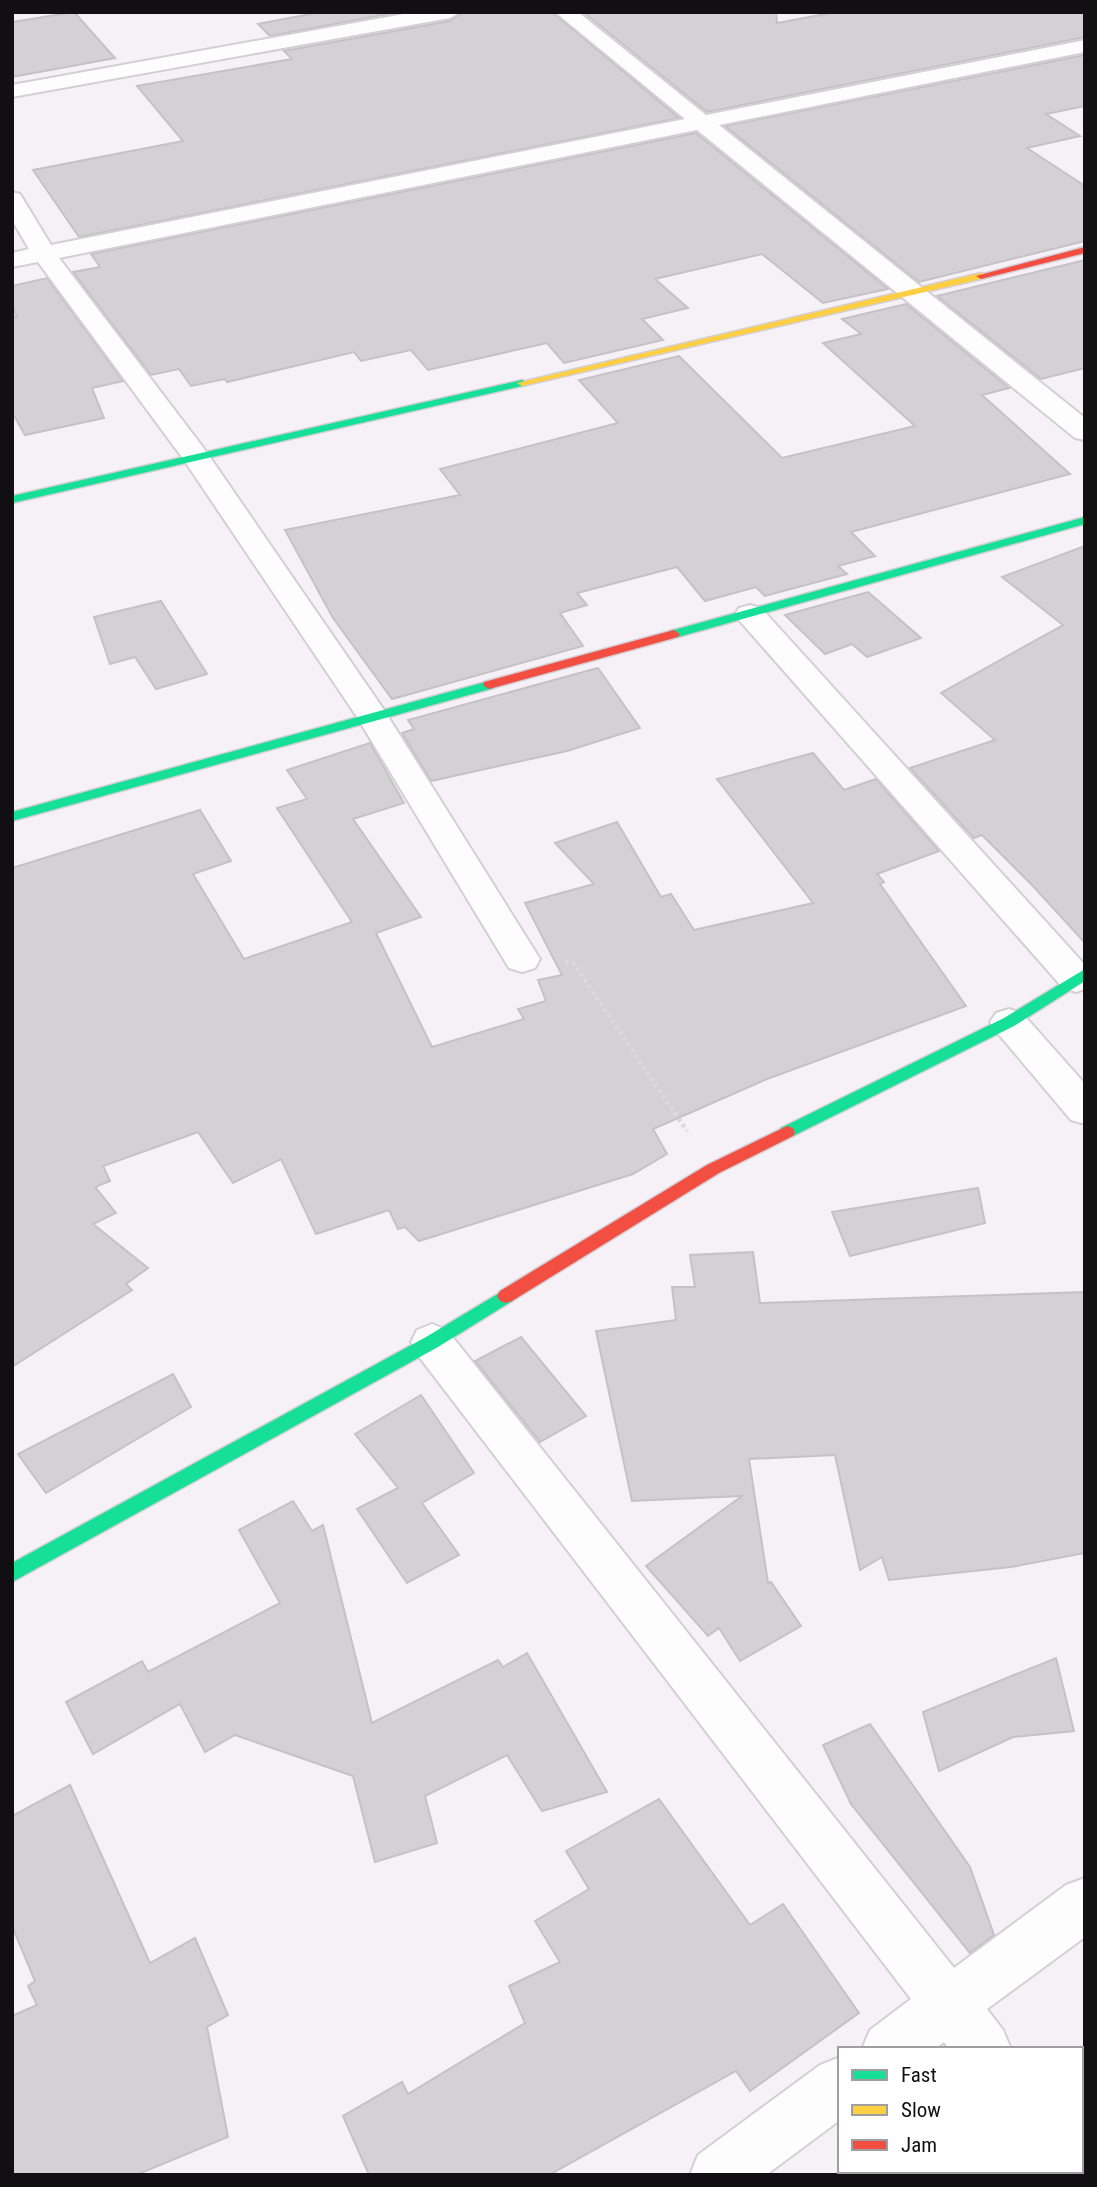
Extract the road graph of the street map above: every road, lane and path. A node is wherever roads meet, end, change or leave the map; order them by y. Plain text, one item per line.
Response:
1 (450, 12) edge
2 (565, 12) edge
3 (1085, 46) edge
4 (12, 91) edge
5 (705, 124) junction
6 (12, 199) edge
7 (1085, 250) edge
8 (44, 254) junction
9 (12, 260) edge
10 (912, 293) junction
11 (1085, 432) edge
12 (195, 456) junction
13 (12, 500) edge
14 (1085, 520) edge
15 (750, 614) junction
16 (373, 717) junction
17 (12, 817) edge
18 (522, 959) joint
19 (1080, 977) edge
20 (1009, 1022) junction
21 (1085, 1110) edge
22 (713, 1169) junction
23 (432, 1342) junction
24 (12, 1573) edge
25 (1085, 1904) edge
26 (950, 2004) junction
27 (892, 2047) edge
28 (982, 2047) edge
29 (838, 2086) edge
30 (718, 2175) edge

1 - 4 street
2 - 5 street
3 - 5 street
5 - 8 street
5 - 10 street
6 - 8 street
7 - 10 street
8 - 9 street
8 - 12 street
10 - 11 street
10 - 12 street
12 - 13 street
12 - 16 street
14 - 15 street
15 - 16 street
15 - 19 street
16 - 17 street
16 - 18 street
18 - 22 path
19 - 20 street
20 - 21 street
20 - 22 street
22 - 23 street
23 - 24 street
23 - 26 street
25 - 26 street
26 - 27 street
26 - 28 street
29 - 30 street

